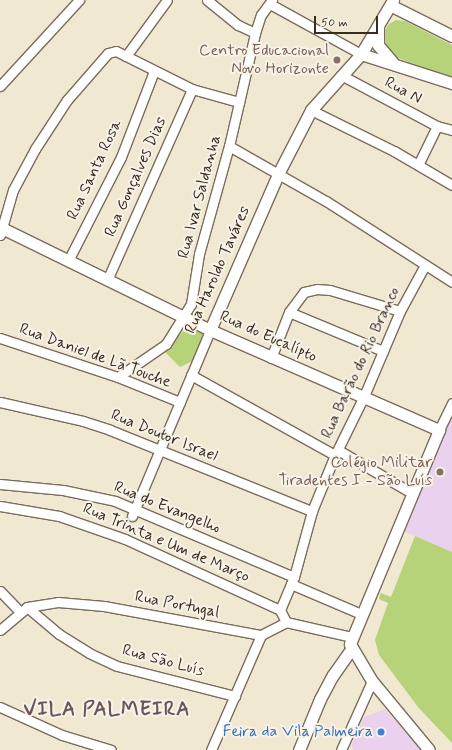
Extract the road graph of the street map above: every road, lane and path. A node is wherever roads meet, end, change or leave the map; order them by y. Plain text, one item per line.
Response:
1 (79, 0) edge
2 (167, 0) edge
3 (207, 0) edge
4 (271, 2) edge
5 (390, 2) edge
6 (412, 16) junction
7 (380, 24) junction
8 (255, 32) junction
9 (452, 36) edge
10 (361, 54) junction
11 (126, 56) junction
12 (395, 64) junction
13 (154, 71) junction
14 (342, 75) junction
15 (452, 83) edge
16 (0, 86) edge
17 (192, 89) junction
18 (239, 102) junction
19 (311, 110) junction
20 (437, 126) junction
21 (452, 130) edge
22 (229, 146) junction
23 (418, 165) junction
24 (278, 174) junction
25 (452, 185) edge
26 (1, 230) edge
27 (69, 259) junction
28 (425, 265) junction
29 (108, 278) junction
30 (452, 282) edge
31 (400, 311) junction
32 (289, 312) junction
33 (185, 317) junction
34 (210, 330) junction
35 (0, 338) edge
36 (383, 351) junction
37 (271, 358) junction
38 (190, 375) junction
39 (118, 377) junction
40 (364, 396) junction
41 (0, 402) edge
42 (180, 402) junction
43 (452, 403) edge
44 (439, 430) junction
45 (160, 451) junction
46 (336, 452) junction
47 (0, 484) edge
48 (412, 493) junction
49 (0, 506) edge
50 (312, 511) junction
51 (134, 512) junction
52 (292, 580) junction
53 (0, 591) edge
54 (23, 609) junction
55 (280, 610) junction
56 (361, 614) junction
57 (286, 622) junction
58 (0, 630) edge
59 (261, 635) junction
60 (352, 637) junction
61 (351, 649) junction
62 (372, 680) junction
63 (235, 696) junction
64 (0, 707) edge
65 (111, 750) edge
66 (211, 750) edge
67 (299, 750) edge
68 (342, 750) edge
69 (429, 750) edge

1 - 16 street
2 - 11 street
3 - 8 street
4 - 8 street, Rua Ivar Saldanha
4 - 10 street
5 - 6 street
5 - 7 street, Rua Haroldo Taváres
6 - 7 street
6 - 9 street
7 - 10 street, Rua Haroldo Taváres
7 - 12 street
8 - 18 street, Rua Ivar Saldanha
10 - 12 street
10 - 14 street, Rua Haroldo Taváres
11 - 13 street
11 - 26 street
12 - 15 street
13 - 17 street
13 - 27 street, Rua Santa Rosa
14 - 19 street, Rua Haroldo Taváres
14 - 20 street, Rua N
17 - 18 street
17 - 29 street, Rua Gonçalves Dias
18 - 22 street, Rua Ivar Saldanha
19 - 23 street
19 - 24 street, Rua Haroldo Taváres
20 - 21 street, Rua N
20 - 23 street
22 - 24 street
22 - 33 street, Rua Ivar Saldanha
23 - 25 street
24 - 28 street
24 - 34 street, Rua Haroldo Taváres
26 - 27 street, Rua do Eucalípto
27 - 29 street, Rua do Eucalípto
28 - 30 street
28 - 31 street, Rua Barão do Rio Branco
29 - 33 street, Rua do Eucalípto
31 - 32 street
31 - 36 street, Rua Barão do Rio Branco
32 - 36 street
32 - 37 street
33 - 34 street, Rua do Eucalípto
33 - 39 street, Rua Ivar Saldanha
34 - 37 street, Rua do Eucalípto
34 - 38 street, Rua Haroldo Taváres
35 - 39 street, Rua Daniel de Lã Touche
36 - 40 street, Rua Barão do Rio Branco
37 - 40 street, Rua do Eucalípto
38 - 42 street, Rua Haroldo Taváres
38 - 46 street
39 - 42 street, Rua Daniel de Lã Touche
40 - 44 street, Rua do Eucalípto
40 - 46 street, Rua Barão do Rio Branco
41 - 45 street, Rua Doutor Israel
42 - 45 street, Rua Haroldo Taváres
43 - 44 street
44 - 48 street
45 - 50 street, Rua Doutor Israel
45 - 51 street, Rua Haroldo Taváres
46 - 48 street
46 - 50 street, Rua Barão do Rio Branco
47 - 51 street, Rua do Evangelho
48 - 56 street
49 - 55 street, Rua Trinta e Um de Março
50 - 52 street, Rua Barão do Rio Branco
51 - 52 street, Rua do Evangelho
52 - 55 street, Rua Barão do Rio Branco
52 - 56 street, Rua do Evangelho
53 - 54 street, Rua São Luís
54 - 58 street
54 - 59 street, Rua Portugal
54 - 63 street, Rua São Luís
55 - 57 street
56 - 60 street
57 - 59 street
57 - 60 street
59 - 63 street
60 - 61 street
61 - 62 street
61 - 67 street
62 - 68 street
62 - 69 street
63 - 66 street
64 - 65 street

